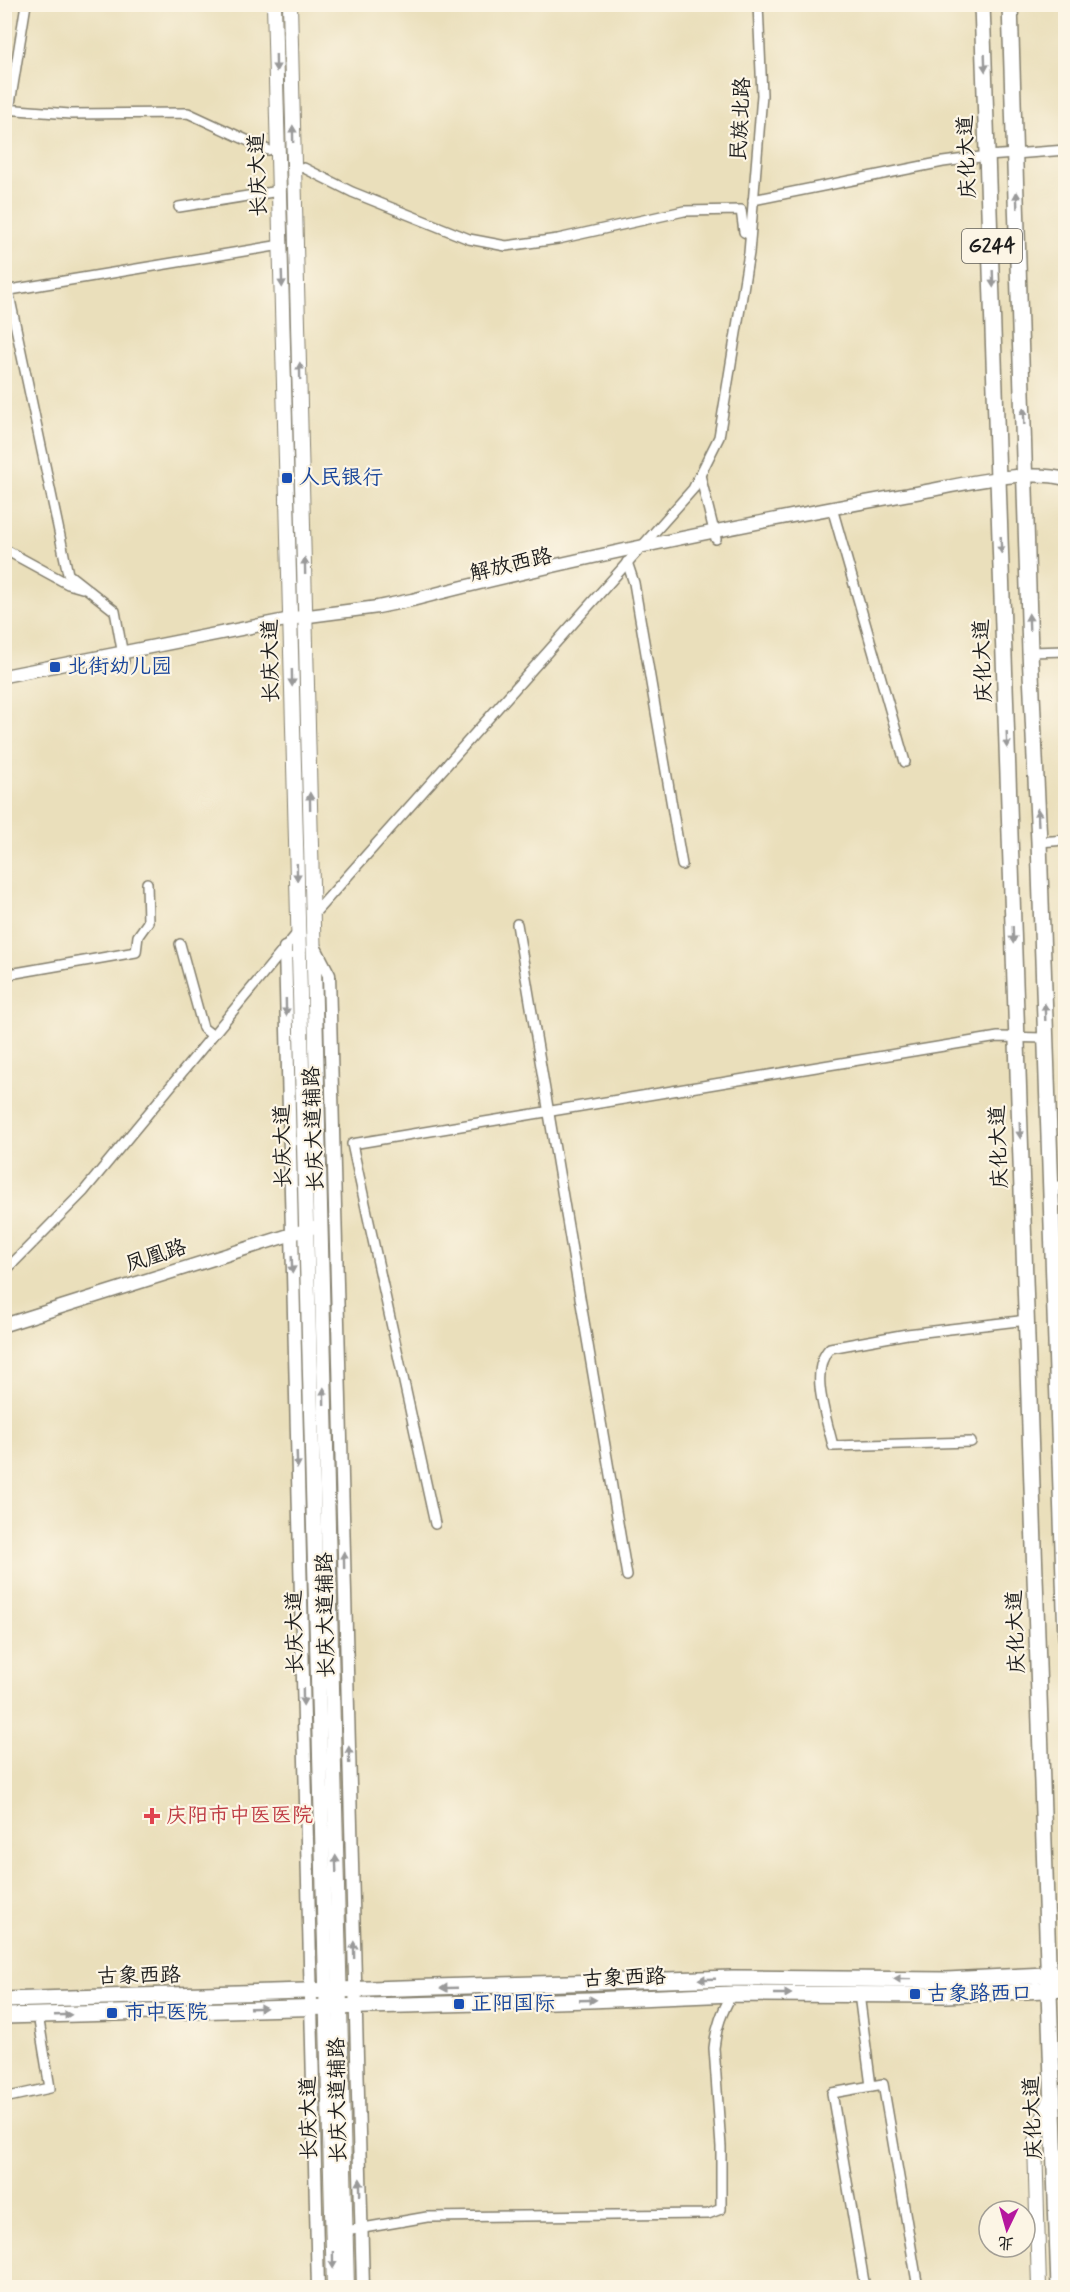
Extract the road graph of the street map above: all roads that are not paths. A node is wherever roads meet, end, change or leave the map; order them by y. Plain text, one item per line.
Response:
1 (26, 4) edge
2 (274, 4) edge
3 (290, 4) edge
4 (756, 4) edge
5 (982, 4) edge
6 (1010, 4) edge
7 (7, 109) edge
8 (268, 150) dead end
9 (1065, 150) edge
10 (1015, 154) junction
11 (988, 156) junction
12 (304, 168) dead end
13 (279, 192) junction
14 (753, 200) junction
15 (179, 207) dead end
16 (748, 234) junction
17 (281, 245) junction
18 (6, 290) edge
19 (700, 475) junction
20 (1026, 479) junction
21 (1065, 479) edge
22 (999, 483) junction
23 (833, 512) junction
24 (715, 535) junction
25 (639, 547) junction
26 (4, 549) edge
27 (629, 559) junction
28 (90, 591) junction
29 (306, 620) junction
30 (291, 623) junction
31 (1065, 651) edge
32 (1030, 652) junction
33 (123, 657) junction
34 (4, 676) edge
35 (4, 684) edge
36 (905, 762) dead end
37 (1065, 840) edge
38 (1039, 842) junction
39 (682, 865) dead end
40 (147, 883) dead end
41 (312, 915) junction
42 (517, 924) dead end
43 (298, 932) junction
44 (180, 944) dead end
45 (313, 944) junction
46 (285, 948) junction
47 (4, 975) edge
48 (212, 1035) junction
49 (1016, 1037) junction
50 (1045, 1038) junction
51 (549, 1111) junction
52 (1058, 1186) edge
53 (320, 1220) junction
54 (305, 1225) junction
55 (291, 1230) junction
56 (4, 1258) edge
57 (6, 1270) edge
58 (4, 1317) edge
59 (1027, 1320) junction
60 (4, 1325) edge
61 (971, 1442) dead end
62 (435, 1524) dead end
63 (627, 1576) dead end
64 (1065, 1637) edge
65 (1065, 1974) edge
66 (1055, 1984) edge
67 (732, 1994) junction
68 (859, 1994) junction
69 (333, 1999) junction
70 (4, 2000) edge
71 (38, 2015) junction
72 (4, 2016) edge
73 (871, 2086) junction
74 (1053, 2092) junction
75 (4, 2098) edge
76 (361, 2228) junction
77 (346, 2231) junction
78 (318, 2288) edge
79 (334, 2288) edge
80 (347, 2288) edge
81 (363, 2288) edge
82 (865, 2288) edge
83 (918, 2288) edge
84 (1039, 2288) edge
85 (1059, 2288) edge

1 - 7 street
2 -> 13 main road, 长庆大道
29 -> 3 main road, 长庆大道
4 - 14 street, 民族北路
4 - 16 street, 民族北路
5 -> 11 main road, 庆化大道 / G244
6 - 10 main road, G244
7 - 8 street
9 - 10 street
10 - 11 street
20 -> 10 main road, G244
11 - 14 street
11 -> 22 main road, 庆化大道 / G244
12 - 16 street
13 - 15 street
13 - 17 main road, 长庆大道
14 - 16 street, 民族北路
16 - 19 street
17 - 18 street
17 -> 30 main road, 长庆大道
18 - 28 street
19 - 24 street
19 - 25 street
20 - 21 street, 解放西路
20 - 22 street, 解放西路
32 -> 20 main road, G244
22 - 23 street, 解放西路
22 -> 49 main road, 庆化大道 / G244
23 - 24 street, 解放西路
23 - 36 street
24 - 25 street, 解放西路
24 - 27 street, 解放西路
25 - 27 street
25 - 29 street, 解放西路
26 - 28 street
27 - 29 street, 解放西路
27 - 39 street
27 - 41 street
28 - 33 street
29 - 30 street, 解放西路
41 -> 29 main road, 长庆大道
30 - 33 street, 解放西路
30 -> 43 main road, 长庆大道
31 - 32 street
38 -> 32 main road, G244
33 - 34 street, 解放西路
33 - 35 street, 解放西路
37 - 38 street
50 -> 38 main road, G244
40 - 47 street
41 - 43 street
41 - 45 main road, 长庆大道
42 - 51 street
43 - 46 street
43 - 54 main road, 长庆大道
44 - 48 street
45 - 53 main road, 长庆大道
69 -> 45 street, 长庆大道辅路
46 - 48 street
46 -> 55 street, 长庆大道辅路
48 - 57 street
49 - 50 street
49 - 51 street
49 -> 59 main road, 庆化大道 / G244
50 - 52 main road, G244
51 - 62 street
51 - 63 street
52 - 64 main road, G244
53 - 54 street, 凤凰路
69 -> 53 main road, 长庆大道
54 - 55 street, 凤凰路
54 - 69 main road, 长庆大道
55 - 58 street, 凤凰路
55 - 60 street, 凤凰路
55 -> 69 street, 长庆大道辅路
56 - 57 street
59 - 61 street
59 - 66 main road, 庆化大道 / G244
65 - 66 main road, 古象西路
66 - 68 main road, 古象西路
66 -> 69 main road, 古象西路
66 - 74 main road, 庆化大道 / G244
67 -> 68 main road, 古象西路
69 -> 67 main road, 古象西路
67 - 76 street
68 - 73 street
69 - 70 main road, 古象西路
71 -> 69 main road, 古象西路
76 -> 69 street, 长庆大道辅路
69 - 77 main road, 长庆大道
69 - 78 street, 长庆大道辅路
69 -> 79 main road, 长庆大道
71 - 72 main road, 古象西路
71 - 75 street
73 - 82 street
73 - 83 street
74 - 84 main road
74 - 85 main road, 庆化大道 / G244
76 - 77 street
76 - 81 street, 长庆大道辅路
77 - 80 main road, 长庆大道

